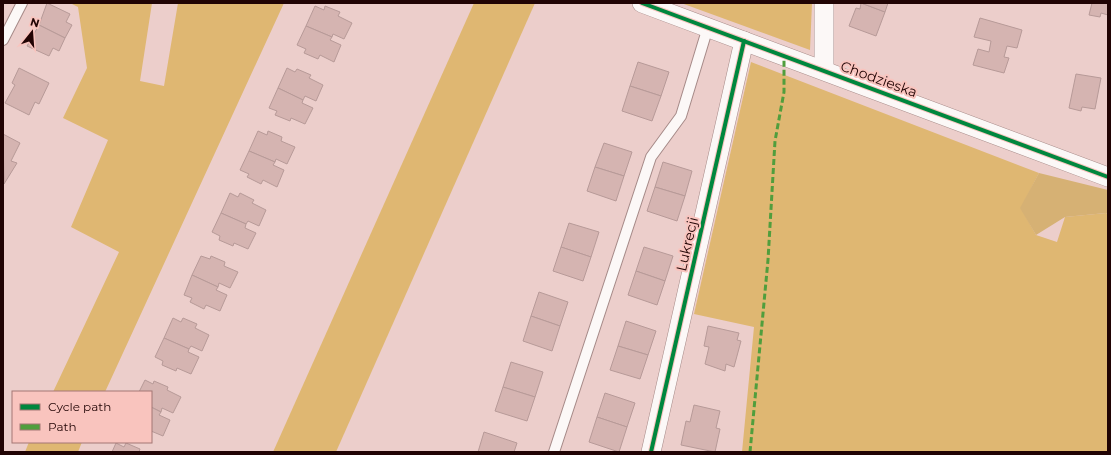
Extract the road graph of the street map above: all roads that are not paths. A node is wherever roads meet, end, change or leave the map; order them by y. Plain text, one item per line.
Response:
1 (22, 3) edge
2 (642, 3) edge
3 (824, 3) edge
4 (708, 27) junction
5 (3, 40) edge
6 (744, 41) junction
7 (824, 70) junction
8 (1108, 177) edge
9 (554, 452) edge
10 (651, 452) edge

1 - 5 lane
2 - 4 street, Chodzieska
3 - 7 street
4 - 6 street, Chodzieska
4 - 9 lane
6 - 7 street, Chodzieska
6 - 10 street, Lukrecji
7 - 8 street, Chodzieska

